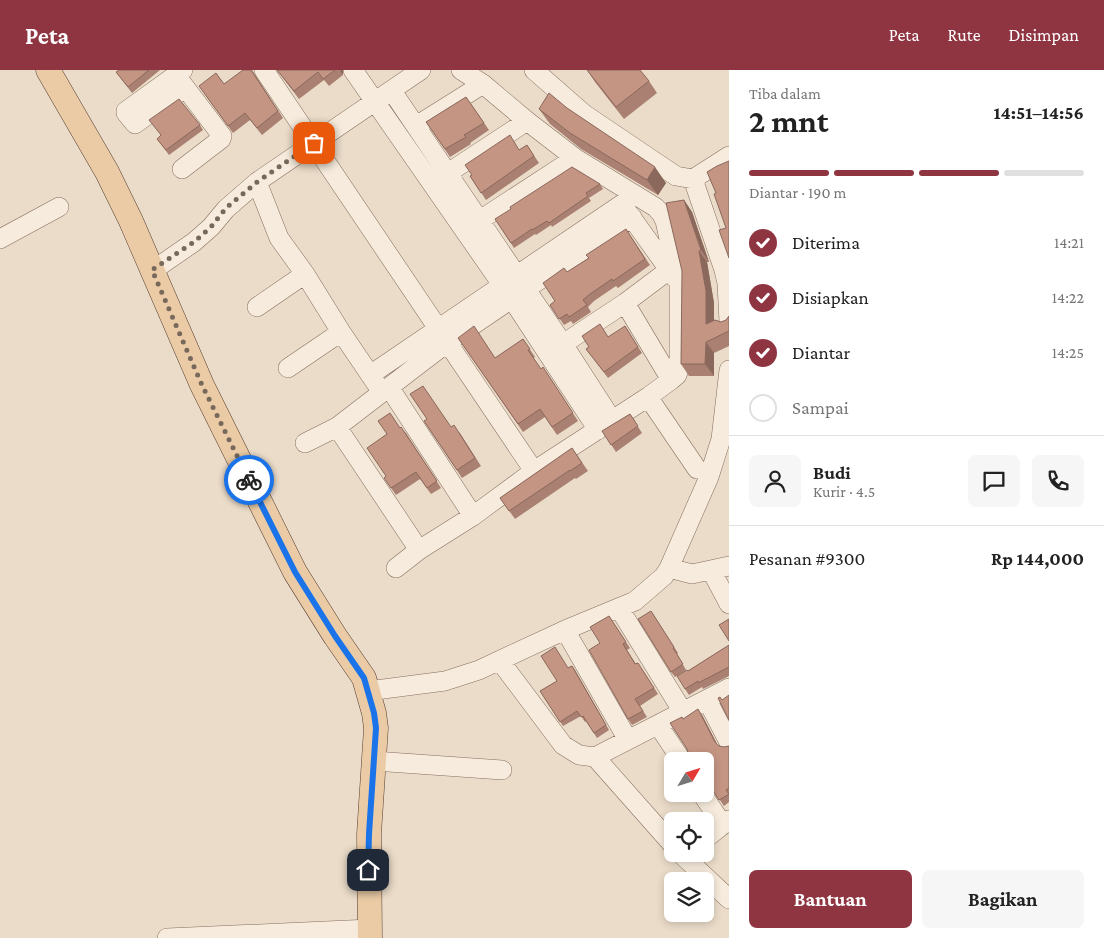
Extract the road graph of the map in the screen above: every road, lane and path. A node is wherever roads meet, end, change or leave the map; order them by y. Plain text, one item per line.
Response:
1 (48, 70) edge
2 (264, 70) edge
3 (353, 70) edge
4 (420, 70) edge
5 (461, 70) edge
6 (535, 71) edge
7 (182, 78) edge
8 (483, 84) junction
9 (392, 91) junction
10 (376, 102) junction
11 (527, 121) junction
12 (416, 126) junction
13 (314, 143) junction
14 (729, 156) edge
15 (576, 158) junction
16 (182, 169) dead end
17 (448, 173) junction
18 (603, 174) junction
19 (693, 179) junction
20 (257, 182) junction
21 (59, 207) dead end
22 (627, 210) junction
23 (480, 220) junction
24 (0, 239) edge
25 (152, 270) junction
26 (726, 270) edge
27 (306, 274) junction
28 (674, 277) junction
29 (514, 287) junction
30 (625, 303) junction
31 (257, 307) dead end
32 (729, 322) edge
33 (340, 332) junction
34 (443, 335) junction
35 (563, 344) junction
36 (288, 368) dead end
37 (370, 375) junction
38 (671, 380) junction
39 (728, 381) edge
40 (386, 390) junction
41 (648, 397) junction
42 (605, 425) junction
43 (337, 426) junction
44 (305, 443) dead end
45 (697, 469) dead end
46 (534, 471) junction
47 (473, 516) junction
48 (419, 550) junction
49 (396, 568) dead end
50 (669, 568) junction
51 (720, 568) edge
52 (729, 604) edge
53 (619, 608) junction
54 (565, 630) junction
55 (500, 661) junction
56 (729, 688) edge
57 (368, 691) junction
58 (707, 700) junction
59 (683, 712) junction
60 (658, 724) junction
61 (628, 740) junction
62 (729, 742) edge
63 (676, 752) edge
64 (595, 757) junction
65 (374, 762) junction
66 (502, 770) dead end
67 (709, 802) edge
68 (726, 823) edge
69 (714, 832) edge
70 (664, 833) edge
71 (691, 862) edge
72 (729, 899) edge
73 (370, 933) edge
74 (167, 938) edge

1 - 25 main road
2 - 13 street
3 - 10 street
4 - 9 street
5 - 8 street
6 - 19 street
7 - 16 street
8 - 11 street
8 - 12 street
9 - 10 street
9 - 12 street
10 - 13 street
10 - 29 street
11 - 15 street
11 - 17 street
12 - 17 street
13 - 20 street
13 - 34 street
14 - 19 street
15 - 18 street
15 - 23 street
17 - 23 street
18 - 22 street
18 - 28 street
19 - 26 street
20 - 25 street
20 - 27 street
21 - 24 street
22 - 28 street
22 - 29 street
23 - 29 street
25 - 57 main road
26 - 32 street
27 - 31 street
27 - 33 street
28 - 30 street
28 - 38 street
29 - 34 street
29 - 35 street
29 - 42 street
30 - 35 street
30 - 38 street
33 - 36 street
33 - 37 street
34 - 37 street
34 - 40 street
34 - 46 street
35 - 42 street
37 - 40 street
38 - 41 street
39 - 50 street
40 - 43 street
40 - 47 street
41 - 42 street
41 - 45 street
42 - 46 street
43 - 44 street
43 - 48 street
46 - 47 street
47 - 48 street
48 - 49 street
50 - 51 street
50 - 53 street
51 - 52 street
53 - 54 street
53 - 59 street
54 - 55 street
54 - 61 street
55 - 57 street
55 - 64 street
56 - 58 street
57 - 65 main road
58 - 59 street
58 - 62 street
59 - 60 street
60 - 61 street
60 - 63 street
61 - 64 street
64 - 70 street
65 - 66 street
65 - 73 main road
67 - 68 street
68 - 69 street
71 - 72 street
73 - 74 street

